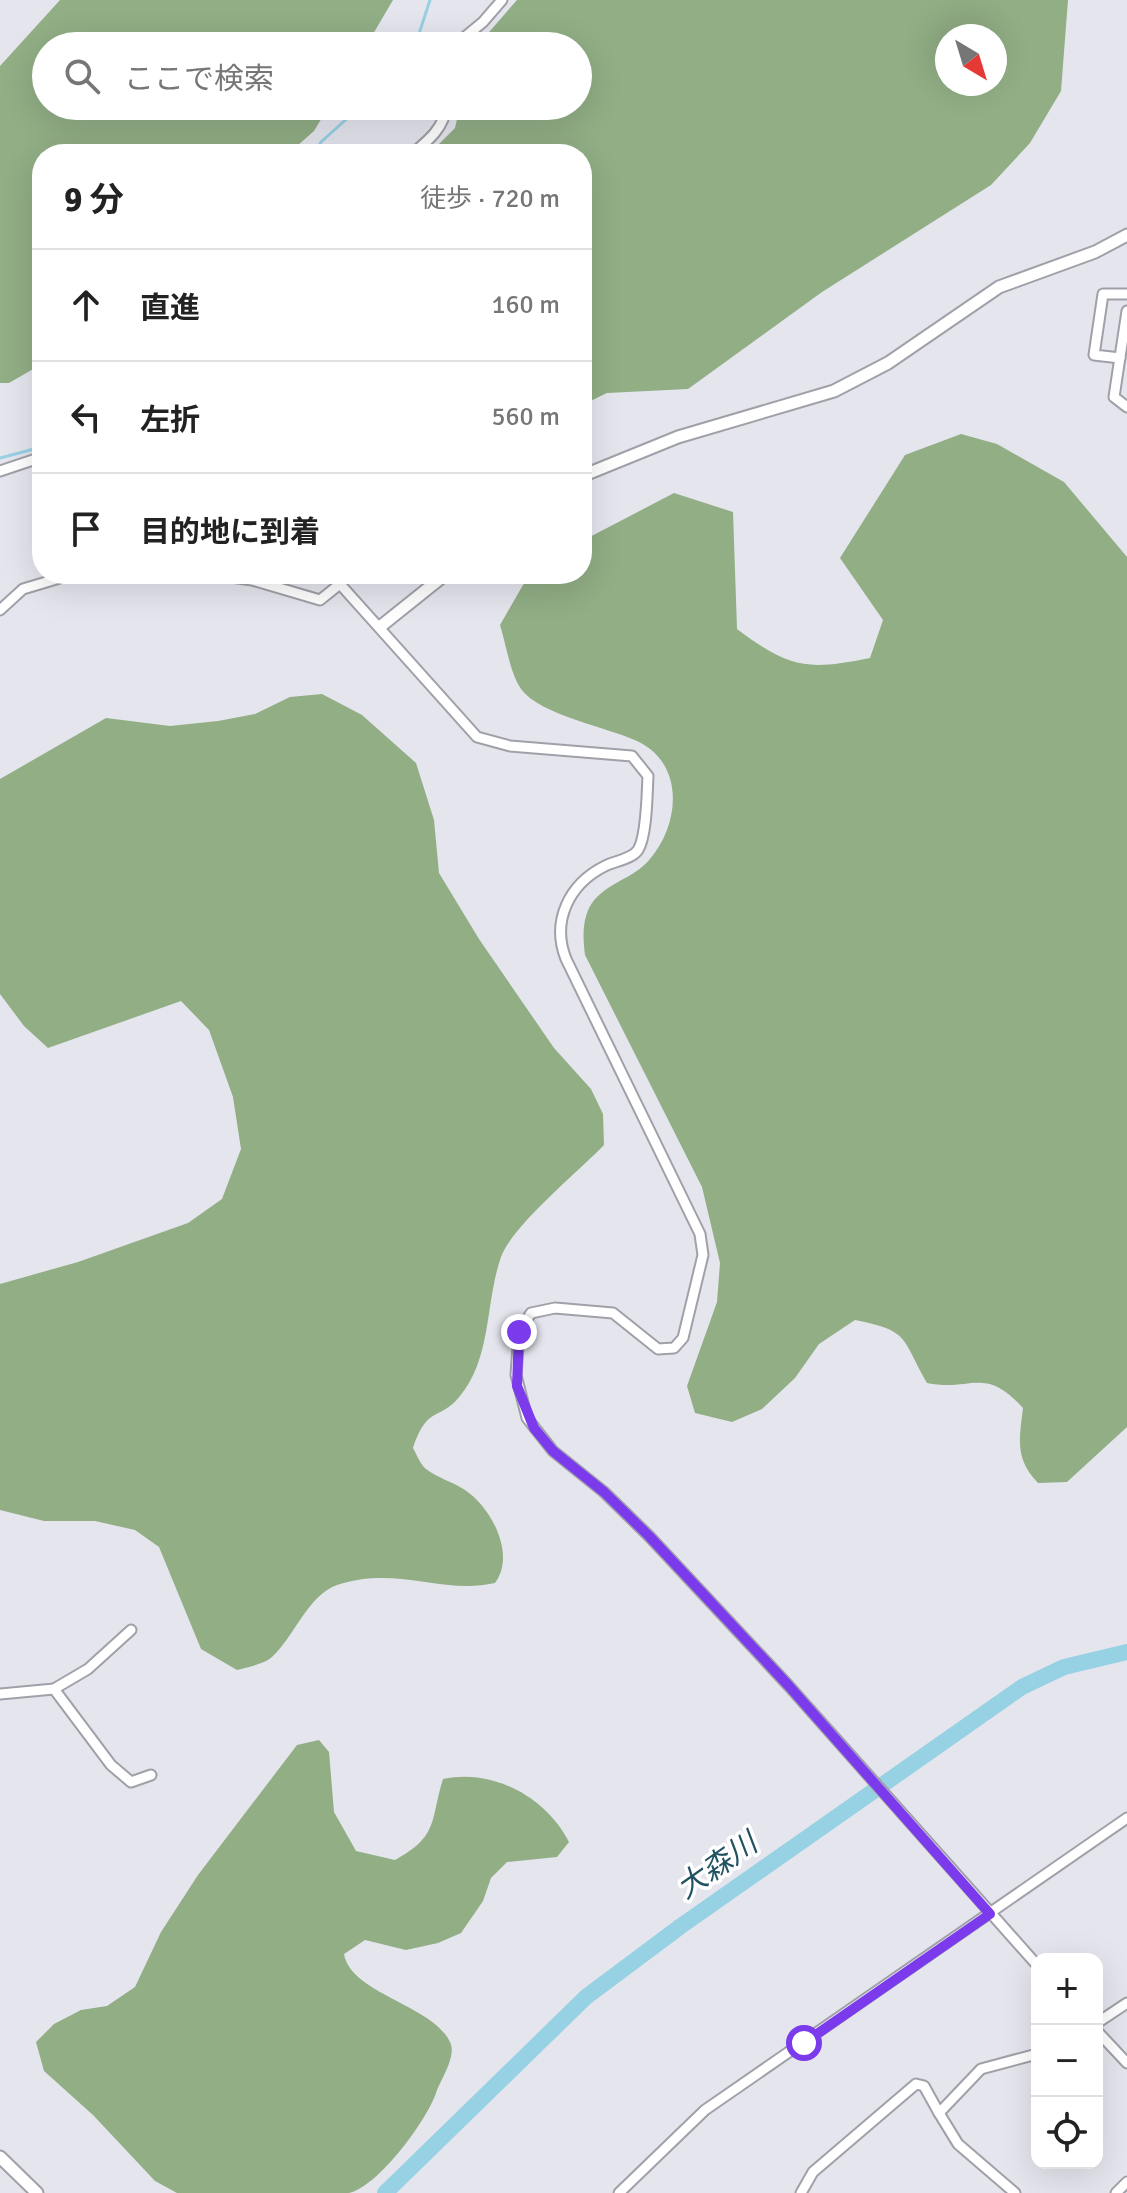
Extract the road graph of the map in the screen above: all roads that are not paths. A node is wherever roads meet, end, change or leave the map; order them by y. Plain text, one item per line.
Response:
1 (502, 0) edge
2 (469, 32) edge
3 (444, 120) edge
4 (422, 144) edge
5 (1127, 235) edge
6 (1127, 294) edge
7 (1127, 311) edge
8 (1120, 358) junction
9 (1127, 407) edge
10 (32, 460) edge
11 (0, 471) edge
12 (592, 472) edge
13 (40, 584) edge
14 (266, 584) edge
15 (340, 584) joint
16 (434, 584) edge
17 (0, 610) edge
18 (381, 626) junction
19 (131, 1630) dead end
20 (54, 1689) junction
21 (0, 1694) edge
22 (151, 1775) dead end
23 (1127, 1818) edge
24 (990, 1914) junction
25 (1031, 1958) edge
26 (1127, 2003) edge
27 (1103, 2019) edge
28 (1103, 2037) edge
29 (1031, 2056) edge
30 (1127, 2063) edge
31 (939, 2113) junction
32 (0, 2157) edge
33 (1127, 2182) edge
34 (37, 2193) edge
35 (619, 2193) edge
36 (801, 2193) edge
37 (1015, 2193) edge
38 (1116, 2193) edge

1 - 2 street
3 - 4 street
5 - 12 street
6 - 8 street
7 - 8 street
8 - 9 street
10 - 11 street
13 - 17 street
14 - 15 street
15 - 18 street
16 - 18 street
18 - 24 street
19 - 20 street
20 - 21 street
20 - 22 street
23 - 24 street
24 - 25 street
24 - 35 street
26 - 27 street
28 - 30 street
29 - 31 street
31 - 36 street
31 - 37 street
32 - 34 street
33 - 38 street

